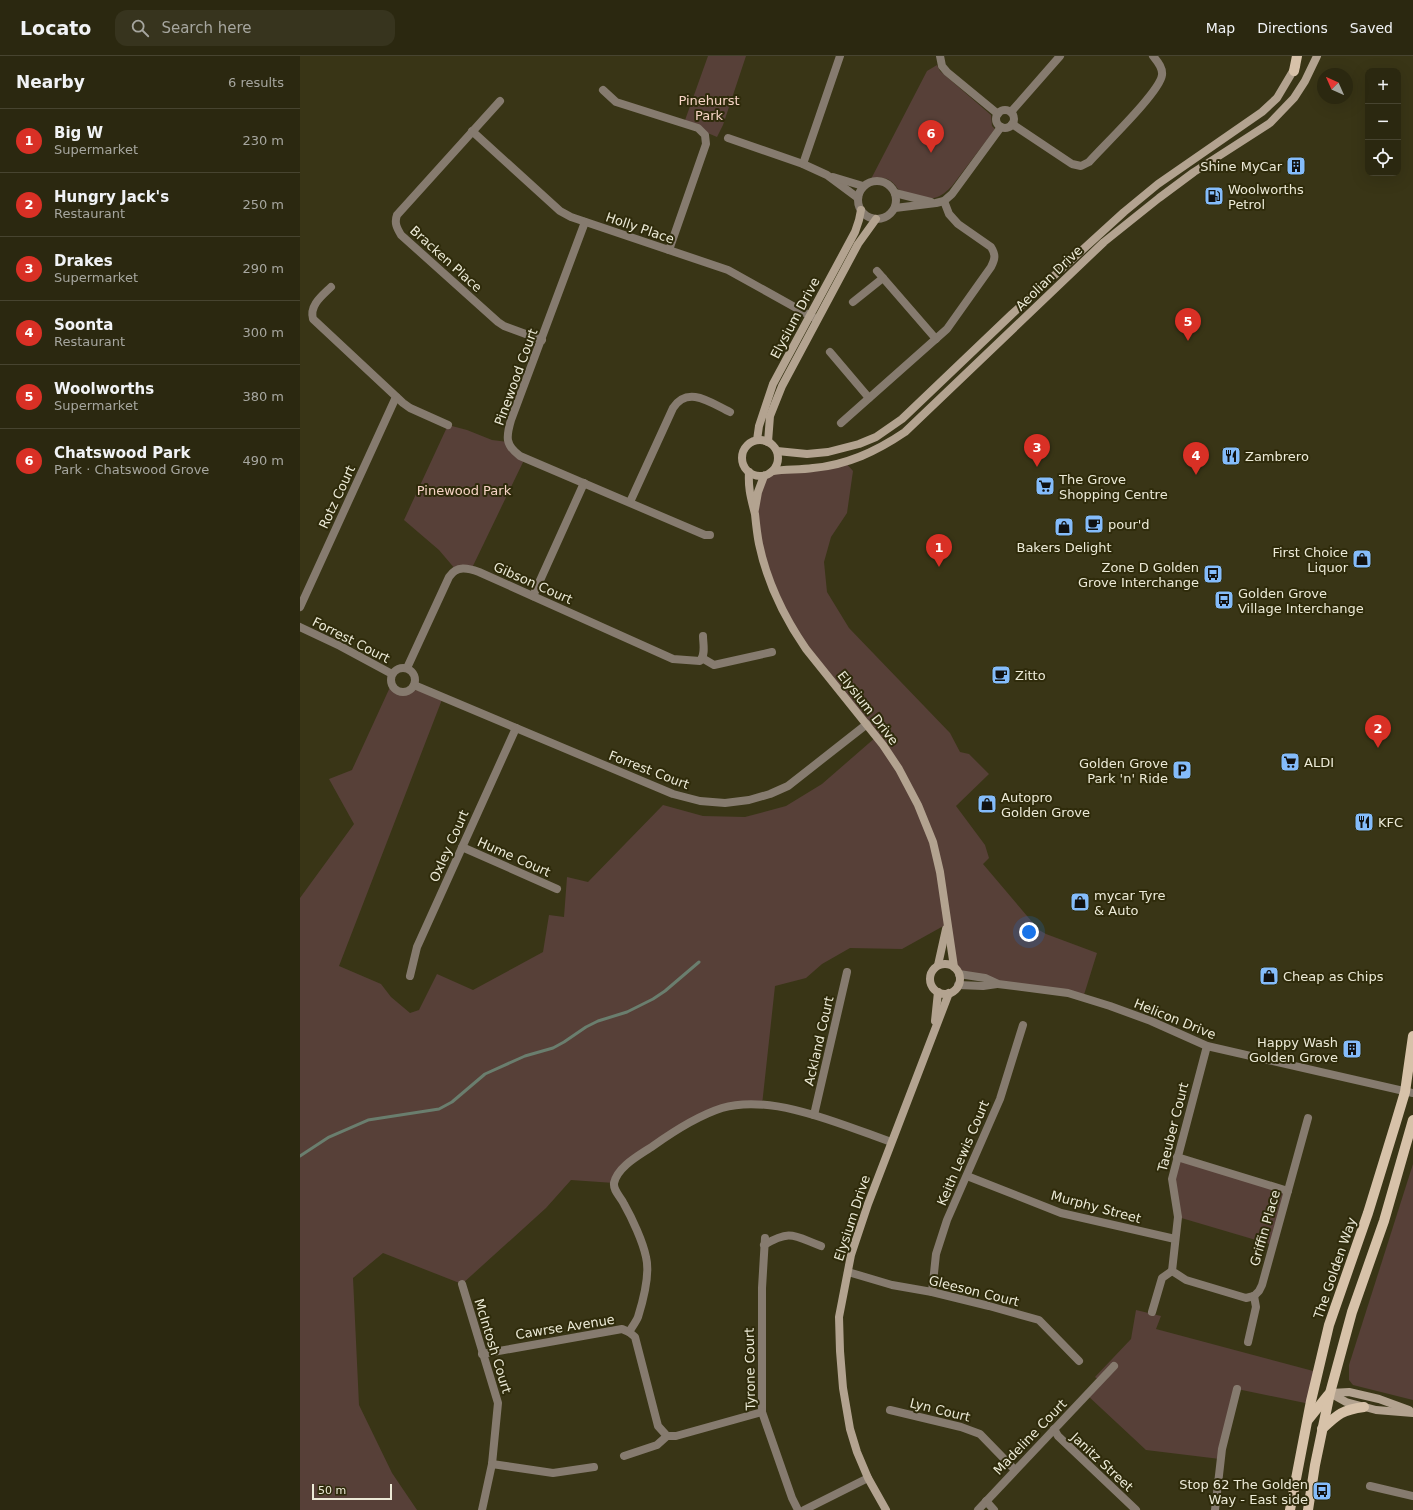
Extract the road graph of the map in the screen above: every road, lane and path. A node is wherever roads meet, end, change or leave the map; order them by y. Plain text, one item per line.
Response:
1 (840, 56) edge
2 (940, 56) edge
3 (1060, 56) edge
4 (1153, 56) edge
5 (1297, 56) edge
6 (1302, 56) edge
7 (1317, 56) edge
8 (1294, 71) junction
9 (603, 90) dead end
10 (500, 102) dead end
11 (1010, 112) junction
12 (998, 114) junction
13 (1012, 124) junction
14 (1001, 127) junction
15 (472, 132) junction
16 (728, 138) dead end
17 (803, 164) junction
18 (827, 175) junction
19 (863, 186) junction
20 (895, 193) junction
21 (858, 198) junction
22 (940, 202) junction
23 (895, 208) junction
24 (861, 210) junction
25 (876, 219) junction
26 (586, 222) junction
27 (669, 250) junction
28 (877, 271) dead end
29 (883, 278) junction
30 (331, 287) dead end
31 (853, 302) dead end
32 (814, 318) junction
33 (936, 339) junction
34 (542, 340) junction
35 (830, 352) dead end
36 (396, 397) junction
37 (869, 398) junction
38 (730, 412) dead end
39 (841, 423) dead end
40 (448, 425) dead end
41 (757, 440) junction
42 (768, 442) junction
43 (777, 451) junction
44 (773, 471) junction
45 (749, 472) junction
46 (764, 476) junction
47 (584, 483) junction
48 (630, 502) junction
49 (755, 514) junction
50 (710, 535) dead end
51 (532, 596) junction
52 (300, 607) edge
53 (300, 627) edge
54 (702, 636) dead end
55 (772, 652) dead end
56 (702, 658) junction
57 (407, 668) junction
58 (392, 674) junction
59 (414, 685) junction
60 (867, 724) junction
61 (516, 728) junction
62 (462, 847) junction
63 (557, 889) dead end
64 (947, 924) junction
65 (938, 965) junction
66 (957, 971) junction
67 (847, 972) dead end
68 (410, 976) dead end
69 (998, 984) junction
70 (958, 985) junction
71 (938, 992) junction
72 (949, 993) junction
73 (1023, 1025) dead end
74 (935, 1030) junction
75 (1413, 1036) edge
76 (1207, 1046) junction
77 (1409, 1093) edge
78 (814, 1115) junction
79 (1308, 1118) dead end
80 (1413, 1120) edge
81 (891, 1142) junction
82 (1177, 1158) junction
83 (966, 1176) junction
84 (1288, 1191) junction
85 (1175, 1239) junction
86 (821, 1246) dead end
87 (1172, 1271) junction
88 (848, 1272) junction
89 (462, 1284) dead end
90 (932, 1292) junction
91 (1254, 1296) junction
92 (1152, 1312) dead end
93 (629, 1332) junction
94 (1248, 1342) dead end
95 (482, 1354) junction
96 (1079, 1361) dead end
97 (1114, 1366) dead end
98 (1315, 1378) junction
99 (1237, 1389) dead end
100 (1330, 1393) junction
101 (1364, 1407) junction
102 (890, 1410) dead end
103 (762, 1412) junction
104 (1413, 1412) edge
105 (1307, 1422) junction
106 (1054, 1429) junction
107 (1322, 1429) junction
108 (668, 1436) junction
109 (624, 1456) dead end
110 (492, 1464) junction
111 (594, 1467) dead end
112 (1015, 1470) junction
113 (868, 1478) junction
114 (1370, 1486) dead end
115 (1413, 1496) edge
116 (986, 1501) junction
117 (482, 1510) edge
118 (798, 1510) edge
119 (804, 1510) edge
120 (886, 1510) edge
121 (978, 1510) edge
122 (994, 1510) edge
123 (1136, 1510) edge
124 (1215, 1510) edge
125 (1290, 1510) edge
126 (1308, 1510) edge

1 - 17 street
2 - 12 street
3 - 11 street
4 - 13 street
5 - 8 main road
6 - 8 street, Aeolian Drive
7 - 44 street, Aeolian Drive
8 - 43 street, Aeolian Drive
9 - 27 street
10 - 15 street, Bracken Place
11 - 12 street
11 - 13 street
12 - 14 street
13 - 14 street
14 - 22 street
15 - 26 street, Holly Place
15 - 34 street, Bracken Place
16 - 17 street
17 - 18 street
18 - 19 street
18 - 21 street
19 - 20 street
19 - 21 street
20 - 22 street
20 - 23 street
21 - 24 street
22 - 23 street
22 - 33 street
23 - 25 street
24 - 25 street
24 - 32 street, Elysium Drive
25 - 32 street, Elysium Drive
26 - 27 street, Holly Place
26 - 34 street, Pinewood Court
27 - 32 street, Holly Place
28 - 29 street
29 - 31 street
29 - 33 street
30 - 36 street
32 - 41 street, Elysium Drive
32 - 42 street, Elysium Drive
33 - 37 street
34 - 47 street, Pinewood Court
35 - 37 street
36 - 40 street
36 - 52 street, Rotz Court
37 - 39 street
38 - 48 street
41 - 42 street
41 - 45 street
42 - 43 street
43 - 44 street
44 - 46 street
45 - 46 street
45 - 49 street, Elysium Drive
46 - 49 street, Elysium Drive
47 - 48 street, Pinewood Court
47 - 51 street
48 - 50 street, Pinewood Court
49 - 60 street, Elysium Drive
51 - 56 street, Gibson Court
51 - 57 street, Gibson Court
53 - 58 street, Forrest Court
54 - 56 street
55 - 56 street, Gibson Court
57 - 58 street
57 - 59 street
58 - 59 street
59 - 61 street, Forrest Court
60 - 61 street, Forrest Court
60 - 64 street, Elysium Drive
61 - 62 street, Oxley Court
62 - 63 street, Hume Court
62 - 68 street, Oxley Court
64 - 65 street, Elysium Drive
64 - 66 street, Elysium Drive
65 - 66 street
65 - 71 street
66 - 69 street, Helicon Drive
66 - 70 street
67 - 78 street, Ackland Court
69 - 70 street, Helicon Drive
69 - 76 street, Helicon Drive
70 - 72 street
71 - 72 street
71 - 74 street, Elysium Drive
72 - 74 street, Elysium Drive
73 - 83 street, Keith Lewis Court
74 - 81 street, Elysium Drive
75 - 77 main road, The Golden Way
76 - 77 street, Helicon Drive
76 - 82 street, Taeuber Court
77 - 98 main road, The Golden Way
78 - 81 street
78 - 93 street
79 - 84 street, Griffin Place
80 - 100 main road
81 - 88 street, Elysium Drive
82 - 84 street
82 - 85 street, Taeuber Court
83 - 85 street, Murphy Street
83 - 90 street, Keith Lewis Court
84 - 91 street, Griffin Place
85 - 87 street, Taeuber Court
86 - 103 street, Tyrone Court
87 - 91 street
87 - 92 street
88 - 90 street, Gleeson Court
88 - 113 street, Elysium Drive
89 - 95 street, McIntosh Court
90 - 96 street, Gleeson Court
91 - 94 street, Griffin Place
93 - 95 street, Cawrse Avenue
93 - 108 street
95 - 110 street, McIntosh Court
97 - 106 street, Madeline Court
98 - 100 main road
98 - 105 main road, The Golden Way
99 - 124 street
100 - 101 street
100 - 104 street
100 - 105 main road
100 - 107 main road
101 - 104 street
101 - 107 main road
102 - 112 street, Lyn Court
103 - 108 street
103 - 118 street, Tyrone Court
105 - 125 main road, The Golden Way
106 - 112 street, Madeline Court
106 - 123 street, Janitz Street
107 - 126 main road
108 - 109 street
110 - 111 street
110 - 117 street, McIntosh Court
112 - 116 street, Madeline Court
113 - 119 street
113 - 120 street, Elysium Drive
114 - 115 street
116 - 121 street, Madeline Court
116 - 122 street

